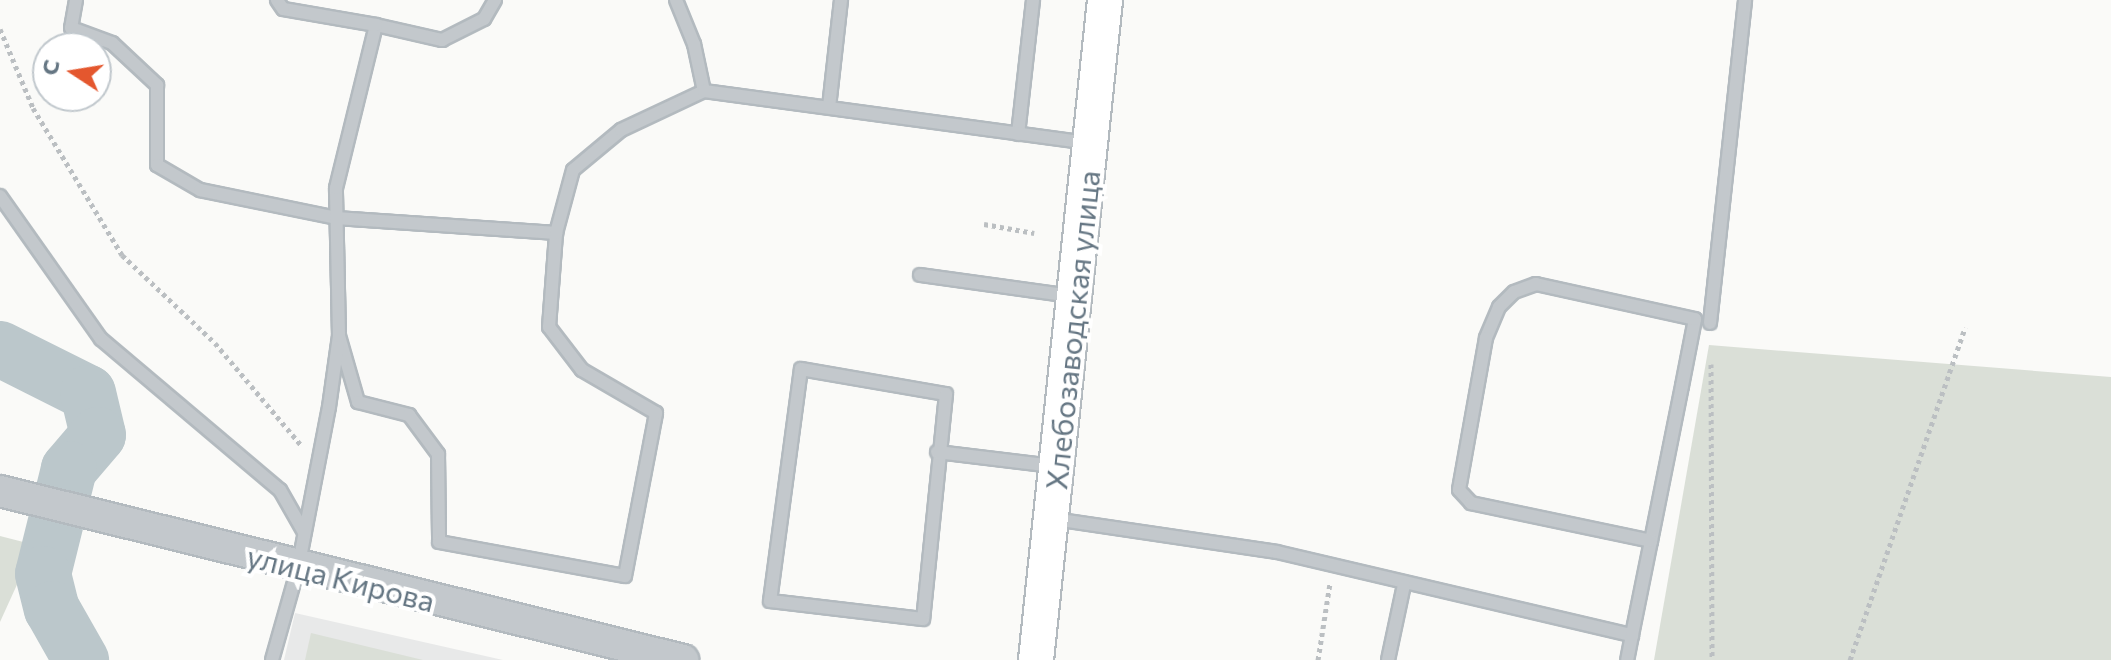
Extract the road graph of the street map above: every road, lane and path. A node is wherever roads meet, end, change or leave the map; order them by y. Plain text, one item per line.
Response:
1 (76, 0) edge
2 (277, 0) edge
3 (495, 0) edge
4 (676, 0) edge
5 (841, 0) edge
6 (1033, 0) edge
7 (1105, 0) edge
8 (1745, 0) edge
9 (376, 25) junction
10 (0, 29) edge
11 (704, 91) junction
12 (829, 107) junction
13 (1018, 134) junction
14 (1090, 143) junction
15 (0, 196) edge
16 (336, 218) junction
17 (984, 224) dead end
18 (556, 233) junction
19 (1034, 233) dead end
20 (920, 275) dead end
21 (1074, 296) junction
22 (1710, 323) joint
23 (1965, 327) dead end
24 (339, 336) junction
25 (937, 452) junction
26 (318, 464) junction
27 (1058, 467) junction
28 (0, 491) edge
29 (1054, 519) junction
30 (304, 532) junction
31 (1651, 541) junction
32 (1333, 567) junction
33 (298, 568) junction
34 (1404, 585) junction
35 (1632, 635) junction
36 (272, 660) edge
37 (683, 660) edge
38 (1036, 660) edge
39 (1318, 660) edge
40 (1388, 660) edge
41 (1627, 660) edge
42 (1712, 660) edge
43 (1850, 660) edge

1 - 16 lane
2 - 9 lane
3 - 9 lane
4 - 11 lane
5 - 12 lane
6 - 13 lane
7 - 14 main road, Хлебозаводская улица
8 - 22 lane
9 - 16 lane
10 - 26 path
11 - 12 lane
11 - 18 lane
12 - 13 lane
13 - 14 lane
14 - 21 main road, Хлебозаводская улица
15 - 30 lane
16 - 18 lane
16 - 24 lane
17 - 19 path
18 - 24 lane
20 - 21 lane
21 - 27 main road, Хлебозаводская улица
22 - 42 path
23 - 43 path
24 - 26 lane
25 - 25 lane
25 - 27 lane
26 - 30 lane
27 - 29 main road, Хлебозаводская улица
28 - 33 street, улица Кирова
29 - 32 lane
29 - 38 main road, Хлебозаводская улица
30 - 33 lane
31 - 31 lane
31 - 35 lane
32 - 34 lane
32 - 39 path
33 - 36 lane
33 - 37 street, улица Кирова
34 - 35 lane
34 - 40 lane
35 - 41 lane

